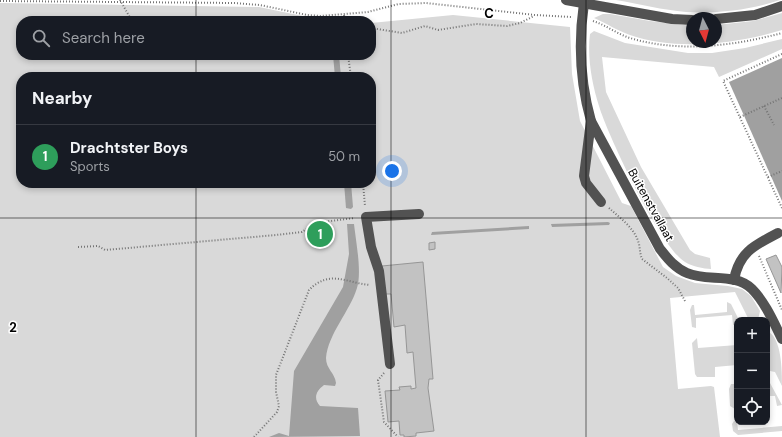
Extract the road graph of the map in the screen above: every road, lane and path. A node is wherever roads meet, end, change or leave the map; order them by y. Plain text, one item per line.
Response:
1 (566, 0) edge
2 (0, 1) edge
3 (120, 1) edge
4 (584, 3) junction
5 (782, 6) edge
6 (344, 15) joint
7 (535, 15) junction
8 (129, 16) edge
9 (582, 18) junction
10 (722, 18) edge
11 (686, 20) edge
12 (376, 27) edge
13 (782, 33) edge
14 (782, 54) edge
15 (348, 60) edge
16 (350, 72) edge
17 (782, 98) edge
18 (764, 106) junction
19 (740, 117) junction
20 (591, 121) junction
21 (774, 125) dead end
22 (782, 171) edge
23 (768, 177) junction
24 (363, 188) edge
25 (601, 202) joint
26 (782, 208) edge
27 (419, 214) dead end
28 (366, 217) junction
29 (778, 233) dead end
30 (755, 245) junction
31 (78, 247) dead end
32 (734, 280) junction
33 (364, 284) dead end
34 (685, 301) dead end
35 (781, 306) edge
36 (782, 310) edge
37 (782, 339) edge
38 (390, 364) joint
39 (254, 437) edge
40 (398, 437) edge

1 - 4 street
2 - 3 path
3 - 6 path
3 - 8 path
4 - 9 street, Buitenstvallaat
4 - 11 street
5 - 10 street
6 - 7 path
7 - 9 path
7 - 12 path
9 - 13 path
9 - 20 street, Buitenstvallaat
14 - 19 path
15 - 16 path
17 - 18 path
18 - 19 path
18 - 21 path
19 - 23 path
20 - 25 street
20 - 32 street, Buitenstvallaat
22 - 23 path
23 - 26 path
24 - 28 path
25 - 34 path
27 - 28 street
28 - 31 path
28 - 38 street
29 - 30 street
30 - 32 street
30 - 35 path
32 - 37 street, Buitenstvallaat
33 - 39 path
35 - 36 path
38 - 40 path

